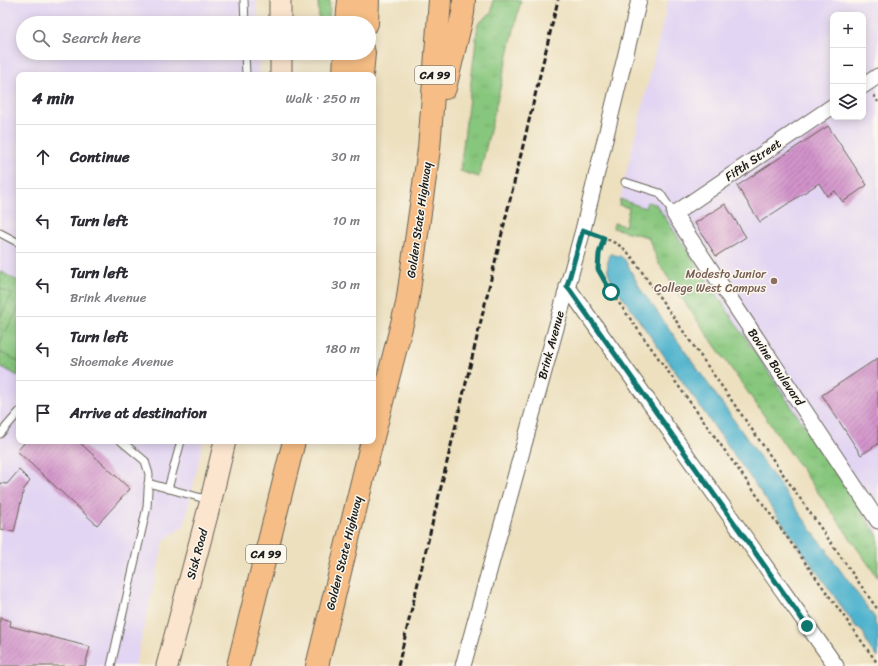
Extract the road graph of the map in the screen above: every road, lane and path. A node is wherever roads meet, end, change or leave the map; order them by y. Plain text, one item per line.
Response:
1 (244, 0) edge
2 (280, 0) edge
3 (349, 0) edge
4 (368, 0) edge
5 (440, 0) edge
6 (464, 0) edge
7 (639, 0) edge
8 (245, 16) edge
9 (280, 16) edge
10 (348, 16) edge
11 (367, 16) edge
12 (245, 60) edge
13 (281, 60) edge
14 (345, 60) edge
15 (363, 60) edge
16 (246, 72) edge
17 (280, 72) edge
18 (344, 72) edge
19 (362, 72) edge
20 (878, 76) edge
21 (866, 84) edge
22 (830, 108) edge
23 (430, 149) junction
24 (625, 182) dead end
25 (674, 214) junction
26 (583, 230) junction
27 (0, 233) edge
28 (604, 238) junction
29 (16, 241) edge
30 (567, 286) junction
31 (16, 415) edge
32 (376, 425) edge
33 (0, 434) edge
34 (124, 444) edge
35 (180, 444) edge
36 (224, 444) edge
37 (293, 444) edge
38 (371, 444) edge
39 (148, 483) junction
40 (168, 489) junction
41 (211, 500) junction
42 (878, 521) edge
43 (878, 610) edge
44 (878, 664) edge
45 (111, 666) edge
46 (167, 666) edge
47 (238, 666) edge
48 (317, 666) edge
49 (463, 666) edge
50 (836, 666) edge

1 - 8 lane
2 - 9 main road
3 - 10 highway
4 - 11 highway
5 - 23 highway, Golden State Highway / CA 99
6 - 23 highway
7 - 26 street, Brink Avenue
12 - 16 lane
13 - 17 main road
14 - 18 highway
15 - 19 highway
20 - 21 street
22 - 25 street, Fifth Street
23 - 32 highway, Golden State Highway / CA 99
24 - 25 lane
25 - 42 street, Bovine Boulevard
26 - 28 path
26 - 30 street, Brink Avenue
27 - 29 lane
28 - 43 path
28 - 44 path
30 - 49 street, Brink Avenue
30 - 50 street
31 - 33 lane
34 - 39 lane
35 - 40 lane
36 - 41 main road, Sisk Road
37 - 47 highway, CA 99
38 - 48 highway, Golden State Highway
39 - 40 lane
39 - 45 lane
40 - 41 lane
41 - 46 main road, Sisk Road

